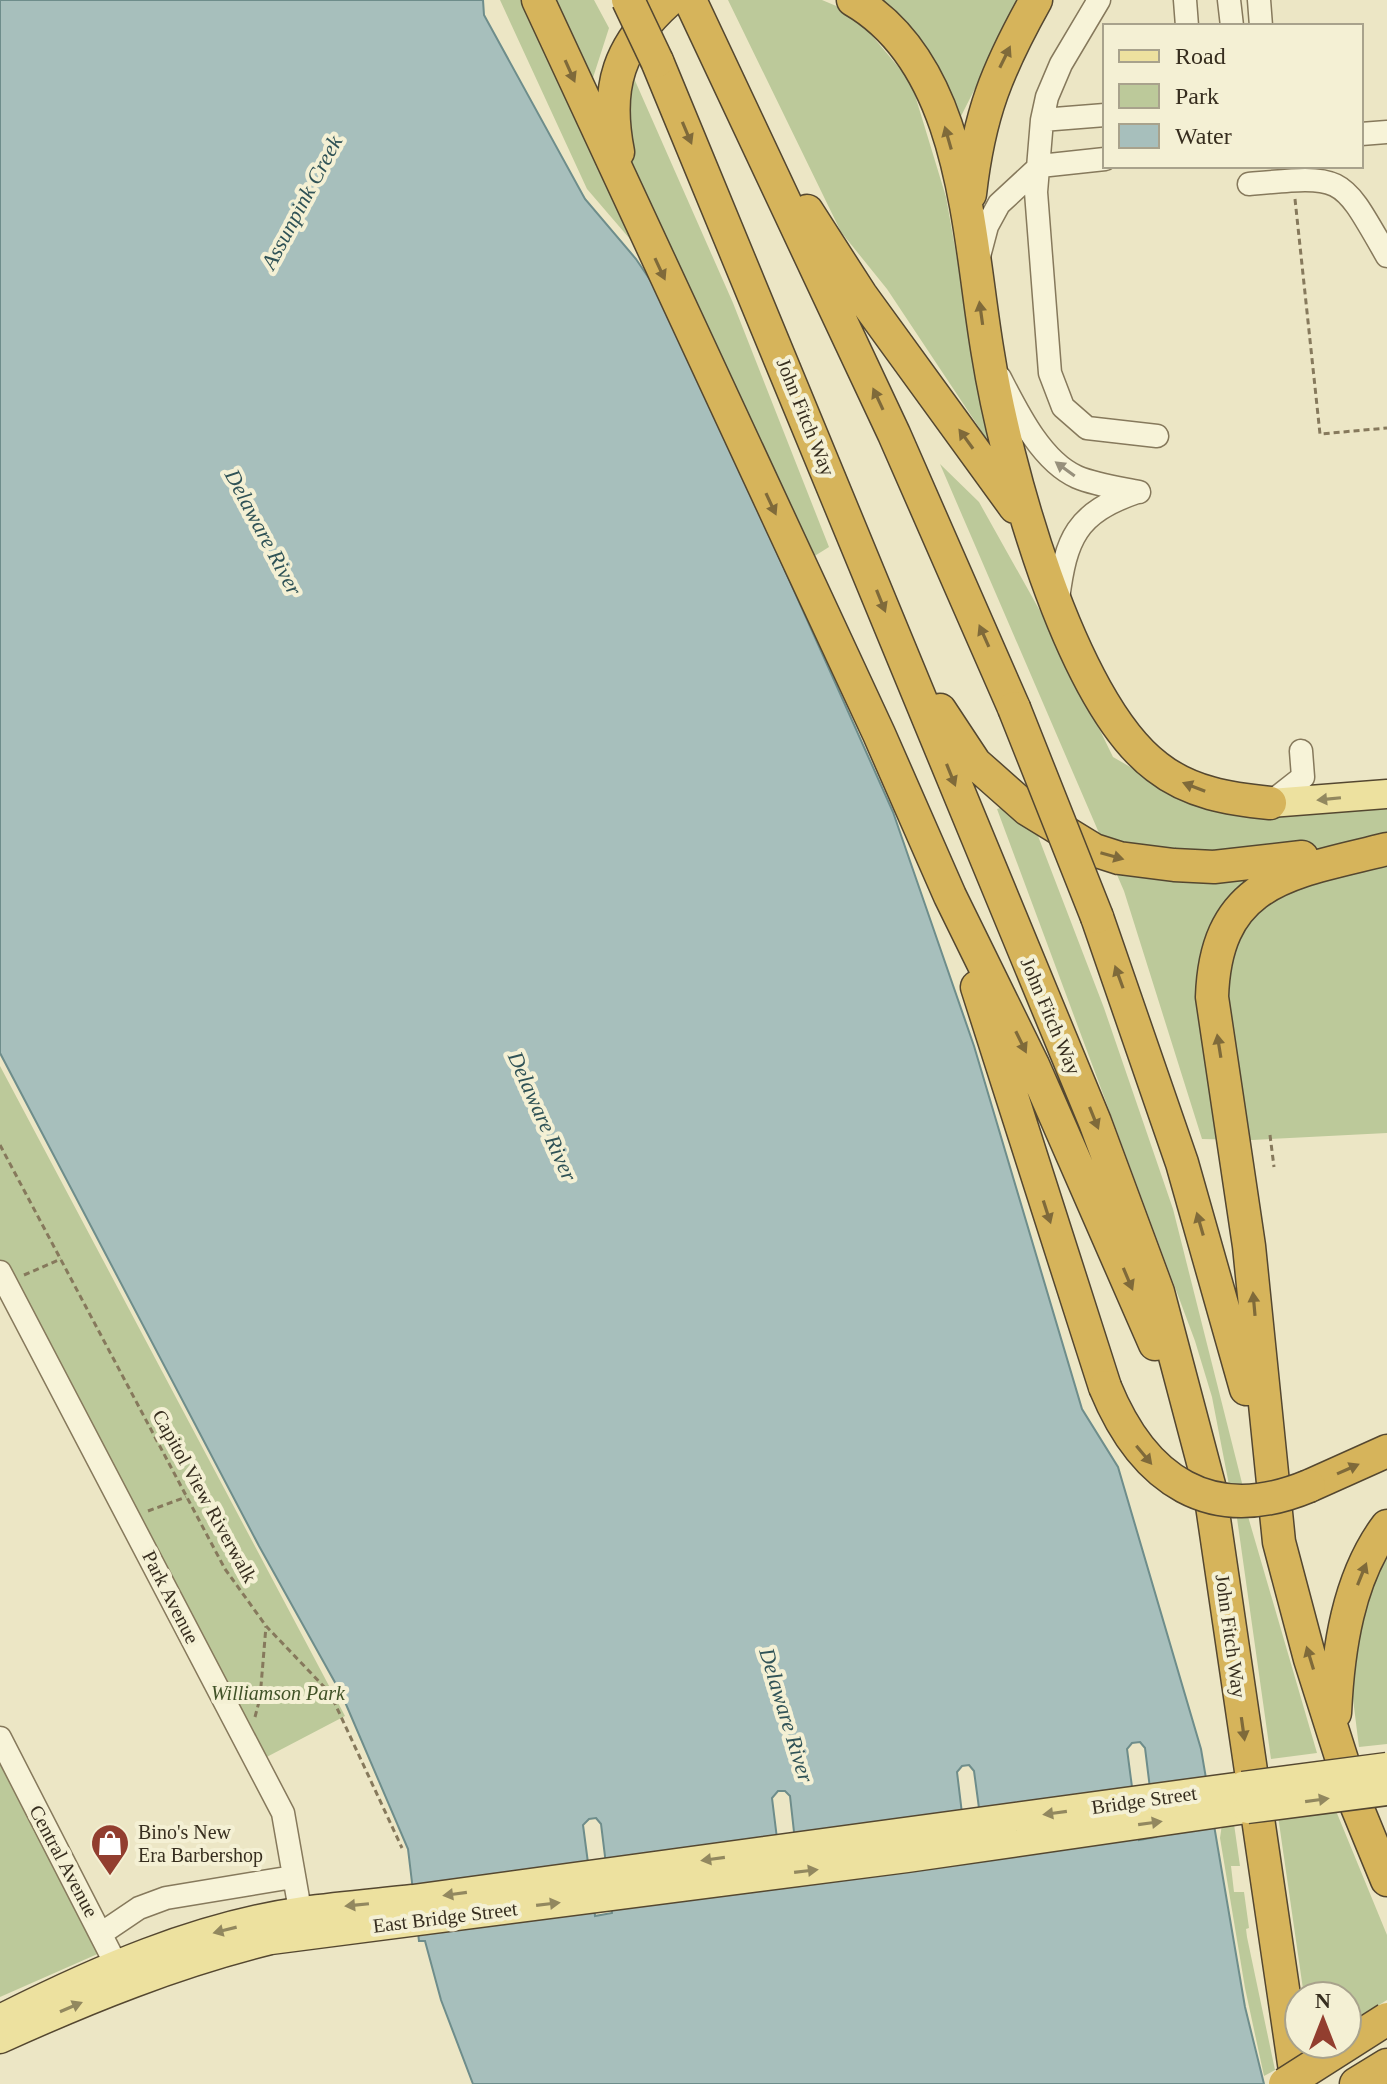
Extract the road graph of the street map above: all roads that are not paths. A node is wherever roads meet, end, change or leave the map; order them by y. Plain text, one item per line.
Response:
1 (538, 0) edge
2 (628, 0) edge
3 (669, 0) edge
4 (690, 0) edge
5 (703, 0) edge
6 (853, 0) edge
7 (1036, 0) edge
8 (1099, 0) edge
9 (1185, 0) edge
10 (1229, 0) edge
11 (1259, 0) edge
12 (1187, 24) edge
13 (1232, 24) edge
14 (1261, 24) edge
15 (725, 78) junction
16 (1103, 115) edge
17 (1042, 120) junction
18 (1387, 132) edge
19 (1363, 134) edge
20 (1103, 159) edge
21 (1040, 166) junction
22 (1249, 184) dead end
23 (627, 198) junction
24 (968, 214) junction
25 (1387, 256) edge
26 (975, 268) junction
27 (988, 356) junction
28 (1157, 436) dead end
29 (1028, 525) junction
30 (1058, 604) junction
31 (901, 651) junction
32 (1301, 751) dead end
33 (1387, 794) edge
34 (1270, 803) junction
35 (1387, 849) edge
36 (950, 896) junction
37 (2, 1280) edge
38 (1387, 1451) edge
39 (1209, 1485) junction
40 (1276, 1521) junction
41 (1387, 1526) edge
42 (1334, 1732) junction
43 (0, 1738) edge
44 (1387, 1767) edge
45 (1387, 1791) edge
46 (904, 1846) junction
47 (293, 1877) junction
48 (1387, 1880) edge
49 (302, 1923) junction
50 (102, 1933) junction
51 (122, 1974) junction
52 (0, 2019) edge
53 (1387, 2019) edge
54 (0, 2039) edge
55 (1387, 2065) edge
56 (1285, 2084) edge
57 (1297, 2084) edge
58 (1356, 2084) edge

1 -> 23 highway
2 -> 31 highway, John Fitch Way, bridge
3 - 23 highway
4 - 15 highway
5 - 15 highway
24 -> 6 highway
24 -> 7 highway
8 - 17 street
9 - 12 street
10 - 13 street
11 - 14 street
29 -> 15 highway
40 -> 15 highway, bridge
16 - 17 street
17 - 21 street
18 - 19 street
20 - 21 street
21 - 26 street
21 - 28 street
22 - 25 street
23 -> 36 highway
24 - 26 highway
27 -> 26 highway
27 - 29 highway
30 -> 27 street
29 - 30 highway
34 -> 30 highway
31 -> 35 highway
31 -> 39 highway, John Fitch Way
32 - 34 street
33 -> 34 main road
40 -> 35 highway
36 -> 38 highway, bridge
36 -> 39 highway
37 - 47 street, Park Avenue
39 -> 57 highway, John Fitch Way
42 -> 40 highway
42 -> 41 highway
42 - 48 highway
43 - 50 street, Central Avenue
44 -> 46 main road, Bridge Street, bridge
46 -> 45 main road, Bridge Street, bridge
46 - 49 main road, East Bridge Street
47 - 49 street, Park Avenue
47 - 50 street
49 - 51 main road, East Bridge Street
50 - 51 street, Central Avenue
51 - 52 main road, East Bridge Street
54 -> 51 main road, East Bridge Street
53 - 56 highway, bridge
55 - 58 highway

